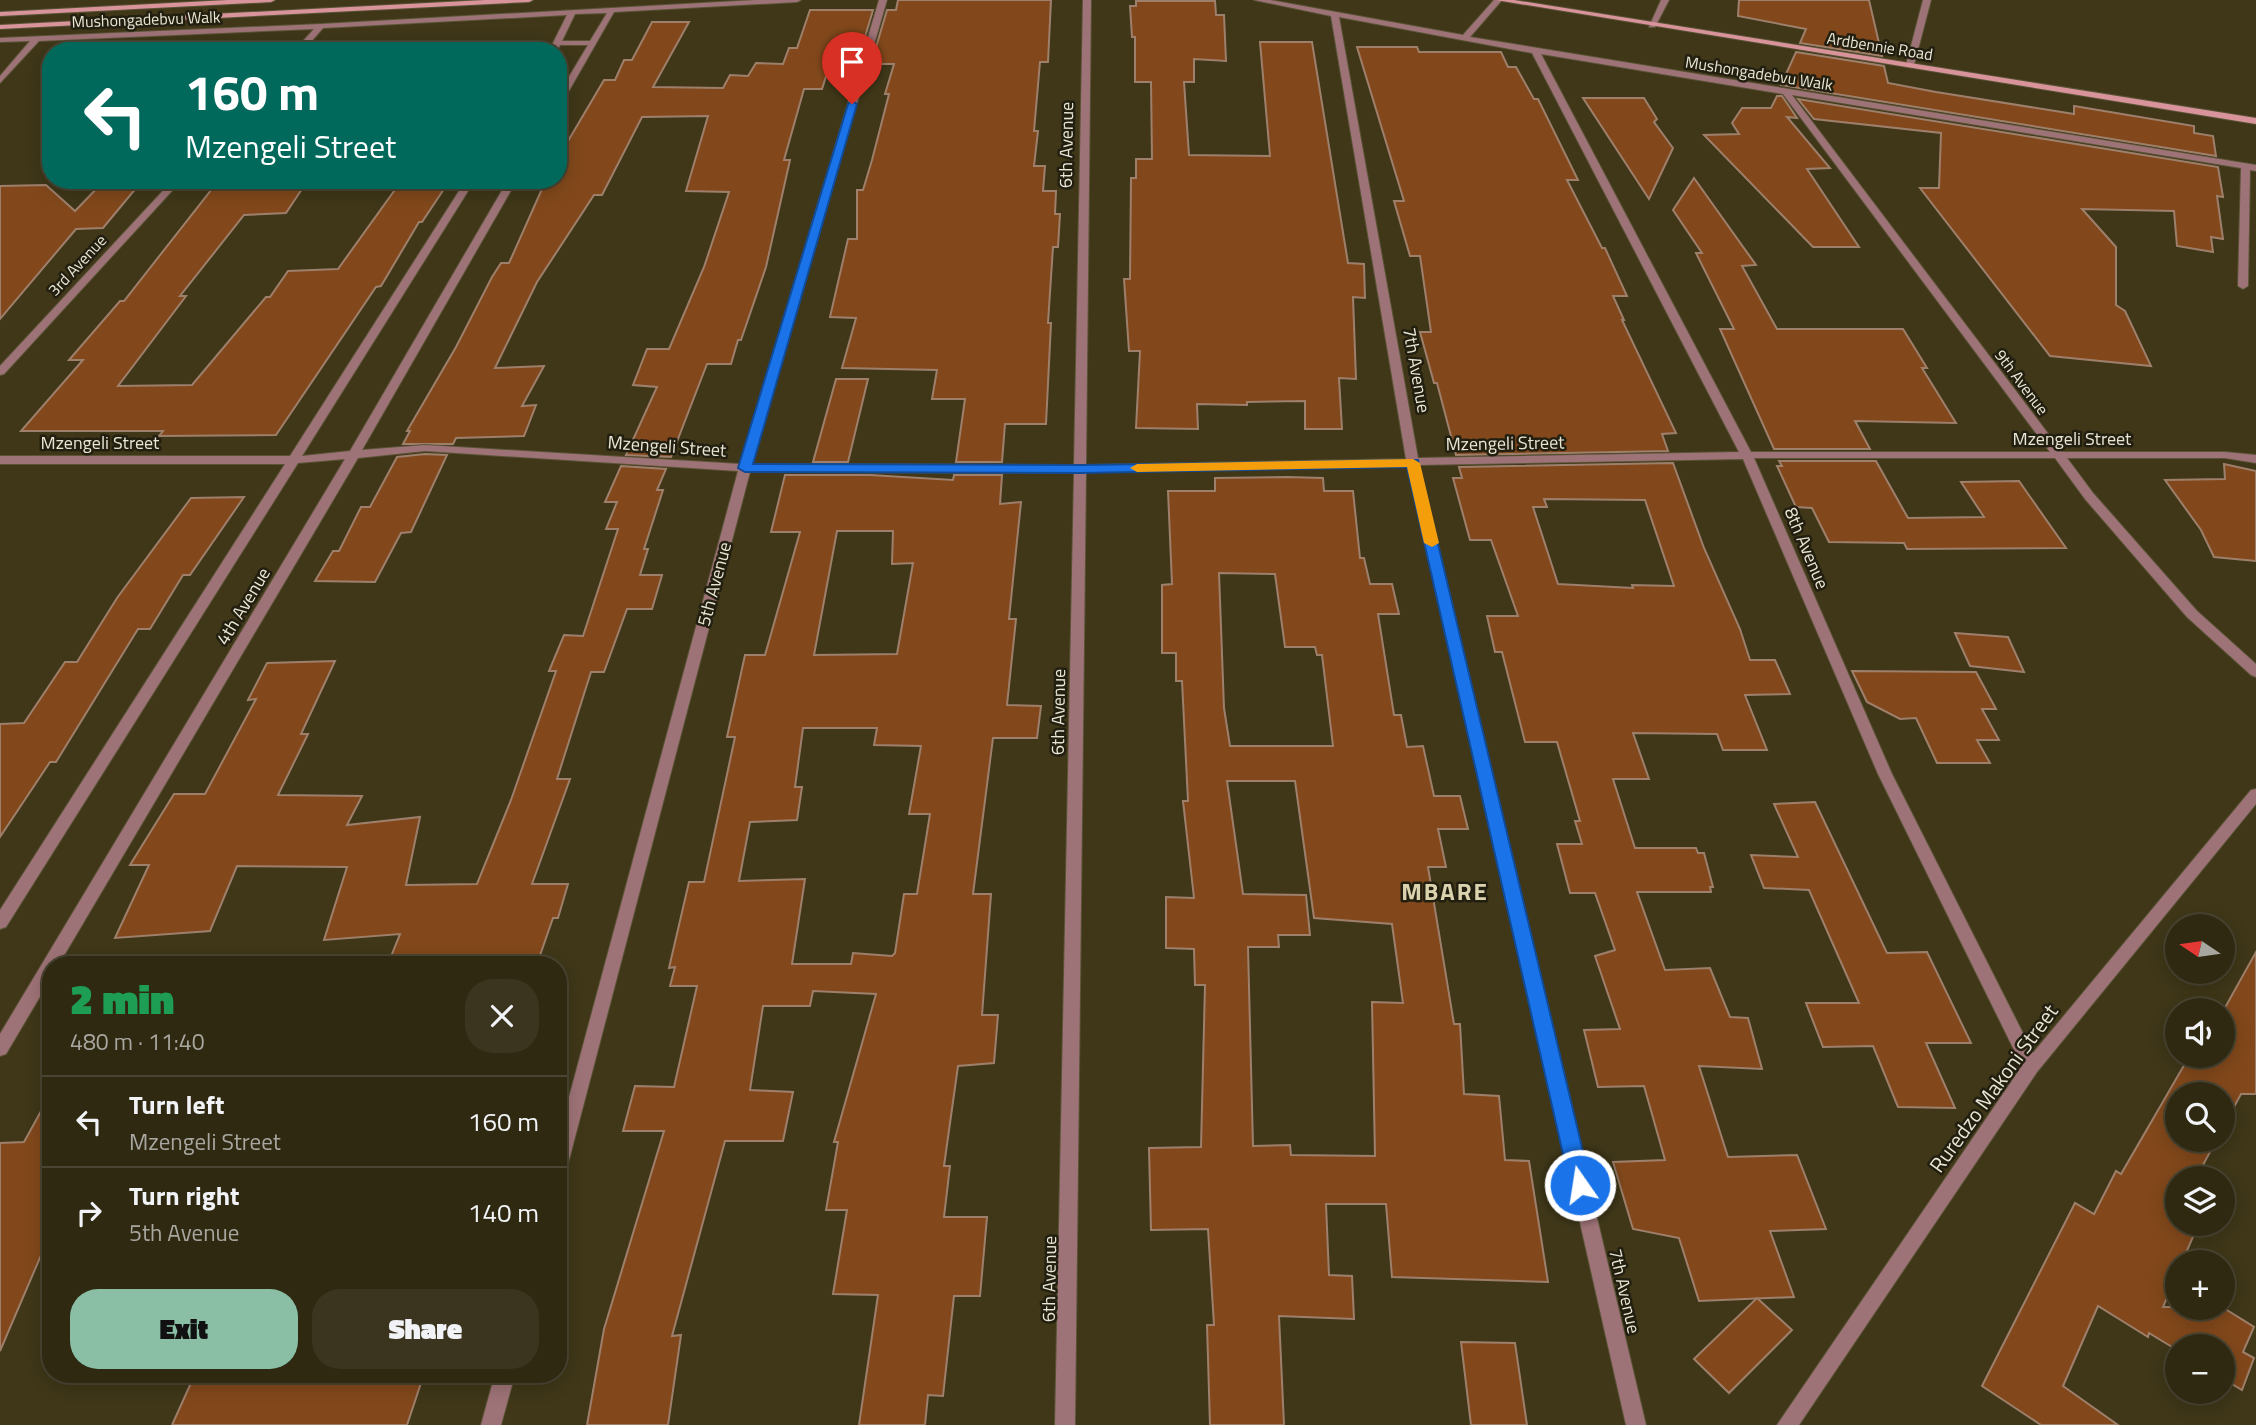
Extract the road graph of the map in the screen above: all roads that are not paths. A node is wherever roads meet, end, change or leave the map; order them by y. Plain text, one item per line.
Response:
1 (271, 0) edge
2 (529, 0) edge
3 (797, 0) edge
4 (883, 0) edge
5 (1087, 0) edge
6 (1258, 0) edge
7 (1499, 0) edge
8 (1665, 0) edge
9 (1927, 0) edge
10 (612, 10) junction
11 (572, 12) junction
12 (0, 14) edge
13 (1335, 15) junction
14 (1652, 25) junction
15 (321, 26) junction
16 (0, 27) edge
17 (1466, 37) junction
18 (37, 38) junction
19 (0, 40) edge
20 (306, 42) edge
21 (557, 42) edge
22 (593, 43) junction
23 (567, 46) edge
24 (1535, 51) junction
25 (1910, 65) junction
26 (0, 81) edge
27 (567, 88) edge
28 (1785, 91) junction
29 (2256, 121) edge
30 (2251, 167) edge
31 (170, 189) edge
32 (465, 189) edge
33 (508, 189) edge
34 (2244, 286) dead end
35 (0, 372) edge
36 (354, 454) junction
37 (1747, 456) junction
38 (2058, 457) junction
39 (2256, 459) edge
40 (0, 460) edge
41 (294, 460) junction
42 (1413, 463) junction
43 (745, 468) junction
44 (1081, 469) junction
45 (2256, 672) edge
46 (2256, 794) edge
47 (0, 923) edge
48 (55, 956) edge
49 (42, 978) edge
50 (0, 1049) edge
51 (2031, 1067) junction
52 (567, 1139) edge
53 (503, 1383) edge
54 (491, 1425) edge
55 (1065, 1425) edge
56 (1636, 1425) edge
57 (1787, 1425) edge

1 - 12 main road
2 - 16 main road
3 - 10 street, Mushongadebvu Walk
4 - 43 street, 5th Avenue
5 - 44 street, 6th Avenue
6 - 13 street, Mushongadebvu Walk
7 - 14 main road, Ardbennie Road
7 - 17 street
8 - 14 street
9 - 25 street
10 - 11 street, Mushongadebvu Walk
10 - 22 street
11 - 15 street, Mushongadebvu Walk
11 - 21 street
13 - 17 street, Mushongadebvu Walk
13 - 42 street, 7th Avenue
14 - 25 main road, Ardbennie Road
15 - 18 street, Mushongadebvu Walk
15 - 20 street
17 - 24 street, Mushongadebvu Walk
18 - 19 street, Mushongadebvu Walk
18 - 26 street
22 - 23 street
22 - 27 street
24 - 28 street, Mushongadebvu Walk
24 - 37 street, 8th Avenue
25 - 29 main road, Ardbennie Road
28 - 30 street, Mushongadebvu Walk
28 - 38 street, 9th Avenue
30 - 34 street
31 - 35 street, 3rd Avenue
32 - 41 street, 4th Avenue
33 - 36 street, 4th Avenue
36 - 41 street, Mzengeli Street
36 - 43 street, Mzengeli Street
36 - 48 street, 4th Avenue
37 - 38 street, Mzengeli Street
37 - 42 street, Mzengeli Street
37 - 51 street, 8th Avenue
38 - 39 street, Mzengeli Street
38 - 45 street, 9th Avenue
40 - 41 street, Mzengeli Street
41 - 47 street, 4th Avenue
42 - 44 street, Mzengeli Street
42 - 56 street, 7th Avenue
43 - 44 street, Mzengeli Street
43 - 52 street, 5th Avenue
44 - 55 street, 6th Avenue
46 - 51 street, Ruredzo Makoni Street
49 - 50 street, 4th Avenue
51 - 57 street, Ruredzo Makoni Street
53 - 54 street

